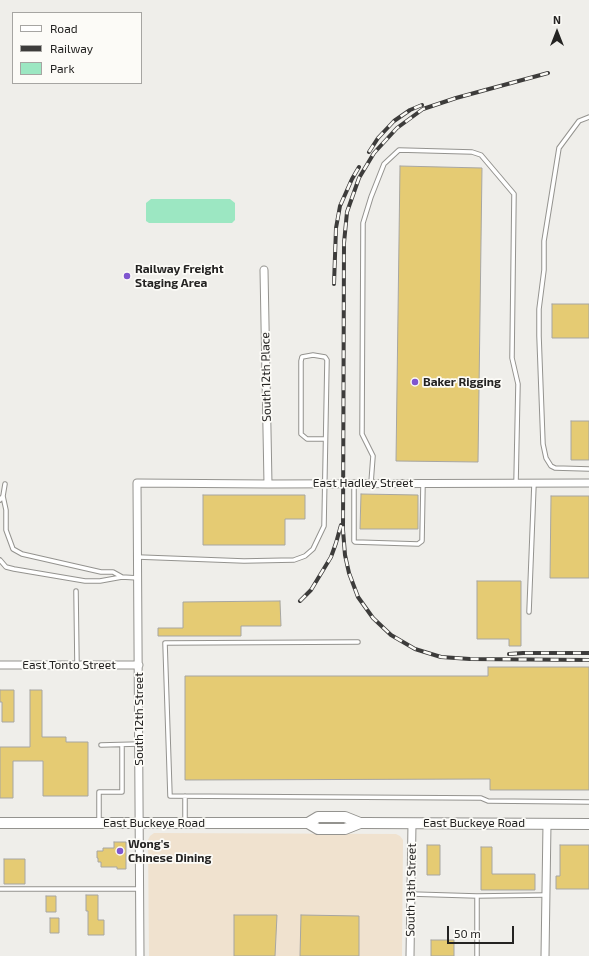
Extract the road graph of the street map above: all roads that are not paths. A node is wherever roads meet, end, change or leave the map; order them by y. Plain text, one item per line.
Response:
1 (589, 118) edge
2 (264, 270) dead end
3 (325, 439) junction
4 (589, 469) edge
5 (589, 482) edge
6 (137, 483) joint
7 (325, 483) junction
8 (354, 483) junction
9 (371, 483) junction
10 (424, 483) junction
11 (516, 483) junction
12 (534, 483) junction
13 (5, 484) dead end
14 (268, 484) junction
15 (3, 496) junction
16 (0, 500) edge
17 (138, 557) junction
18 (0, 560) edge
19 (122, 577) junction
20 (138, 578) junction
21 (76, 591) dead end
22 (530, 612) dead end
23 (358, 642) dead end
24 (0, 665) edge
25 (77, 665) junction
26 (138, 665) junction
27 (139, 744) junction
28 (100, 745) dead end
29 (122, 745) junction
30 (184, 796) junction
31 (589, 802) edge
32 (0, 823) edge
33 (99, 823) junction
34 (139, 823) junction
35 (185, 823) junction
36 (412, 823) junction
37 (547, 824) junction
38 (589, 824) edge
39 (0, 889) edge
40 (140, 889) junction
41 (411, 894) junction
42 (545, 895) junction
43 (477, 896) junction
44 (140, 956) edge
45 (410, 956) edge
46 (477, 956) edge
47 (544, 956) edge

1 - 4 lane
2 - 14 street, South 12th Place
3 - 3 lane
3 - 7 lane
5 - 12 street, East Hadley Street
6 - 14 street, East Hadley Street
6 - 17 street, South 12th Street
7 - 8 street, East Hadley Street
7 - 14 street, East Hadley Street
7 - 17 lane
8 - 9 street, East Hadley Street
8 - 10 lane
9 - 10 street, East Hadley Street
9 - 11 lane
10 - 11 street, East Hadley Street
11 - 12 street, East Hadley Street
12 - 22 lane
13 - 15 lane
15 - 16 lane
15 - 19 lane
17 - 20 street, South 12th Street
18 - 19 lane
19 - 20 lane
20 - 26 street, South 12th Street
21 - 25 lane
23 - 30 lane
24 - 25 street, East Tonto Street
25 - 26 street, East Tonto Street
26 - 27 street, South 12th Street
27 - 29 lane
27 - 34 street, South 12th Street
28 - 29 lane
29 - 33 lane
30 - 31 lane
30 - 35 lane
32 - 33 main road, East Buckeye Road
33 - 34 main road, East Buckeye Road
34 - 35 main road, East Buckeye Road
34 - 40 street, South 12th Street
35 - 36 main road, East Buckeye Road
36 - 37 main road, East Buckeye Road
36 - 41 street, South 13th Street
37 - 38 main road, East Buckeye Road
37 - 42 street
39 - 40 lane
40 - 44 street, South 12th Street
41 - 43 lane
41 - 45 street, South 13th Street
42 - 43 lane
42 - 47 street
43 - 46 lane

